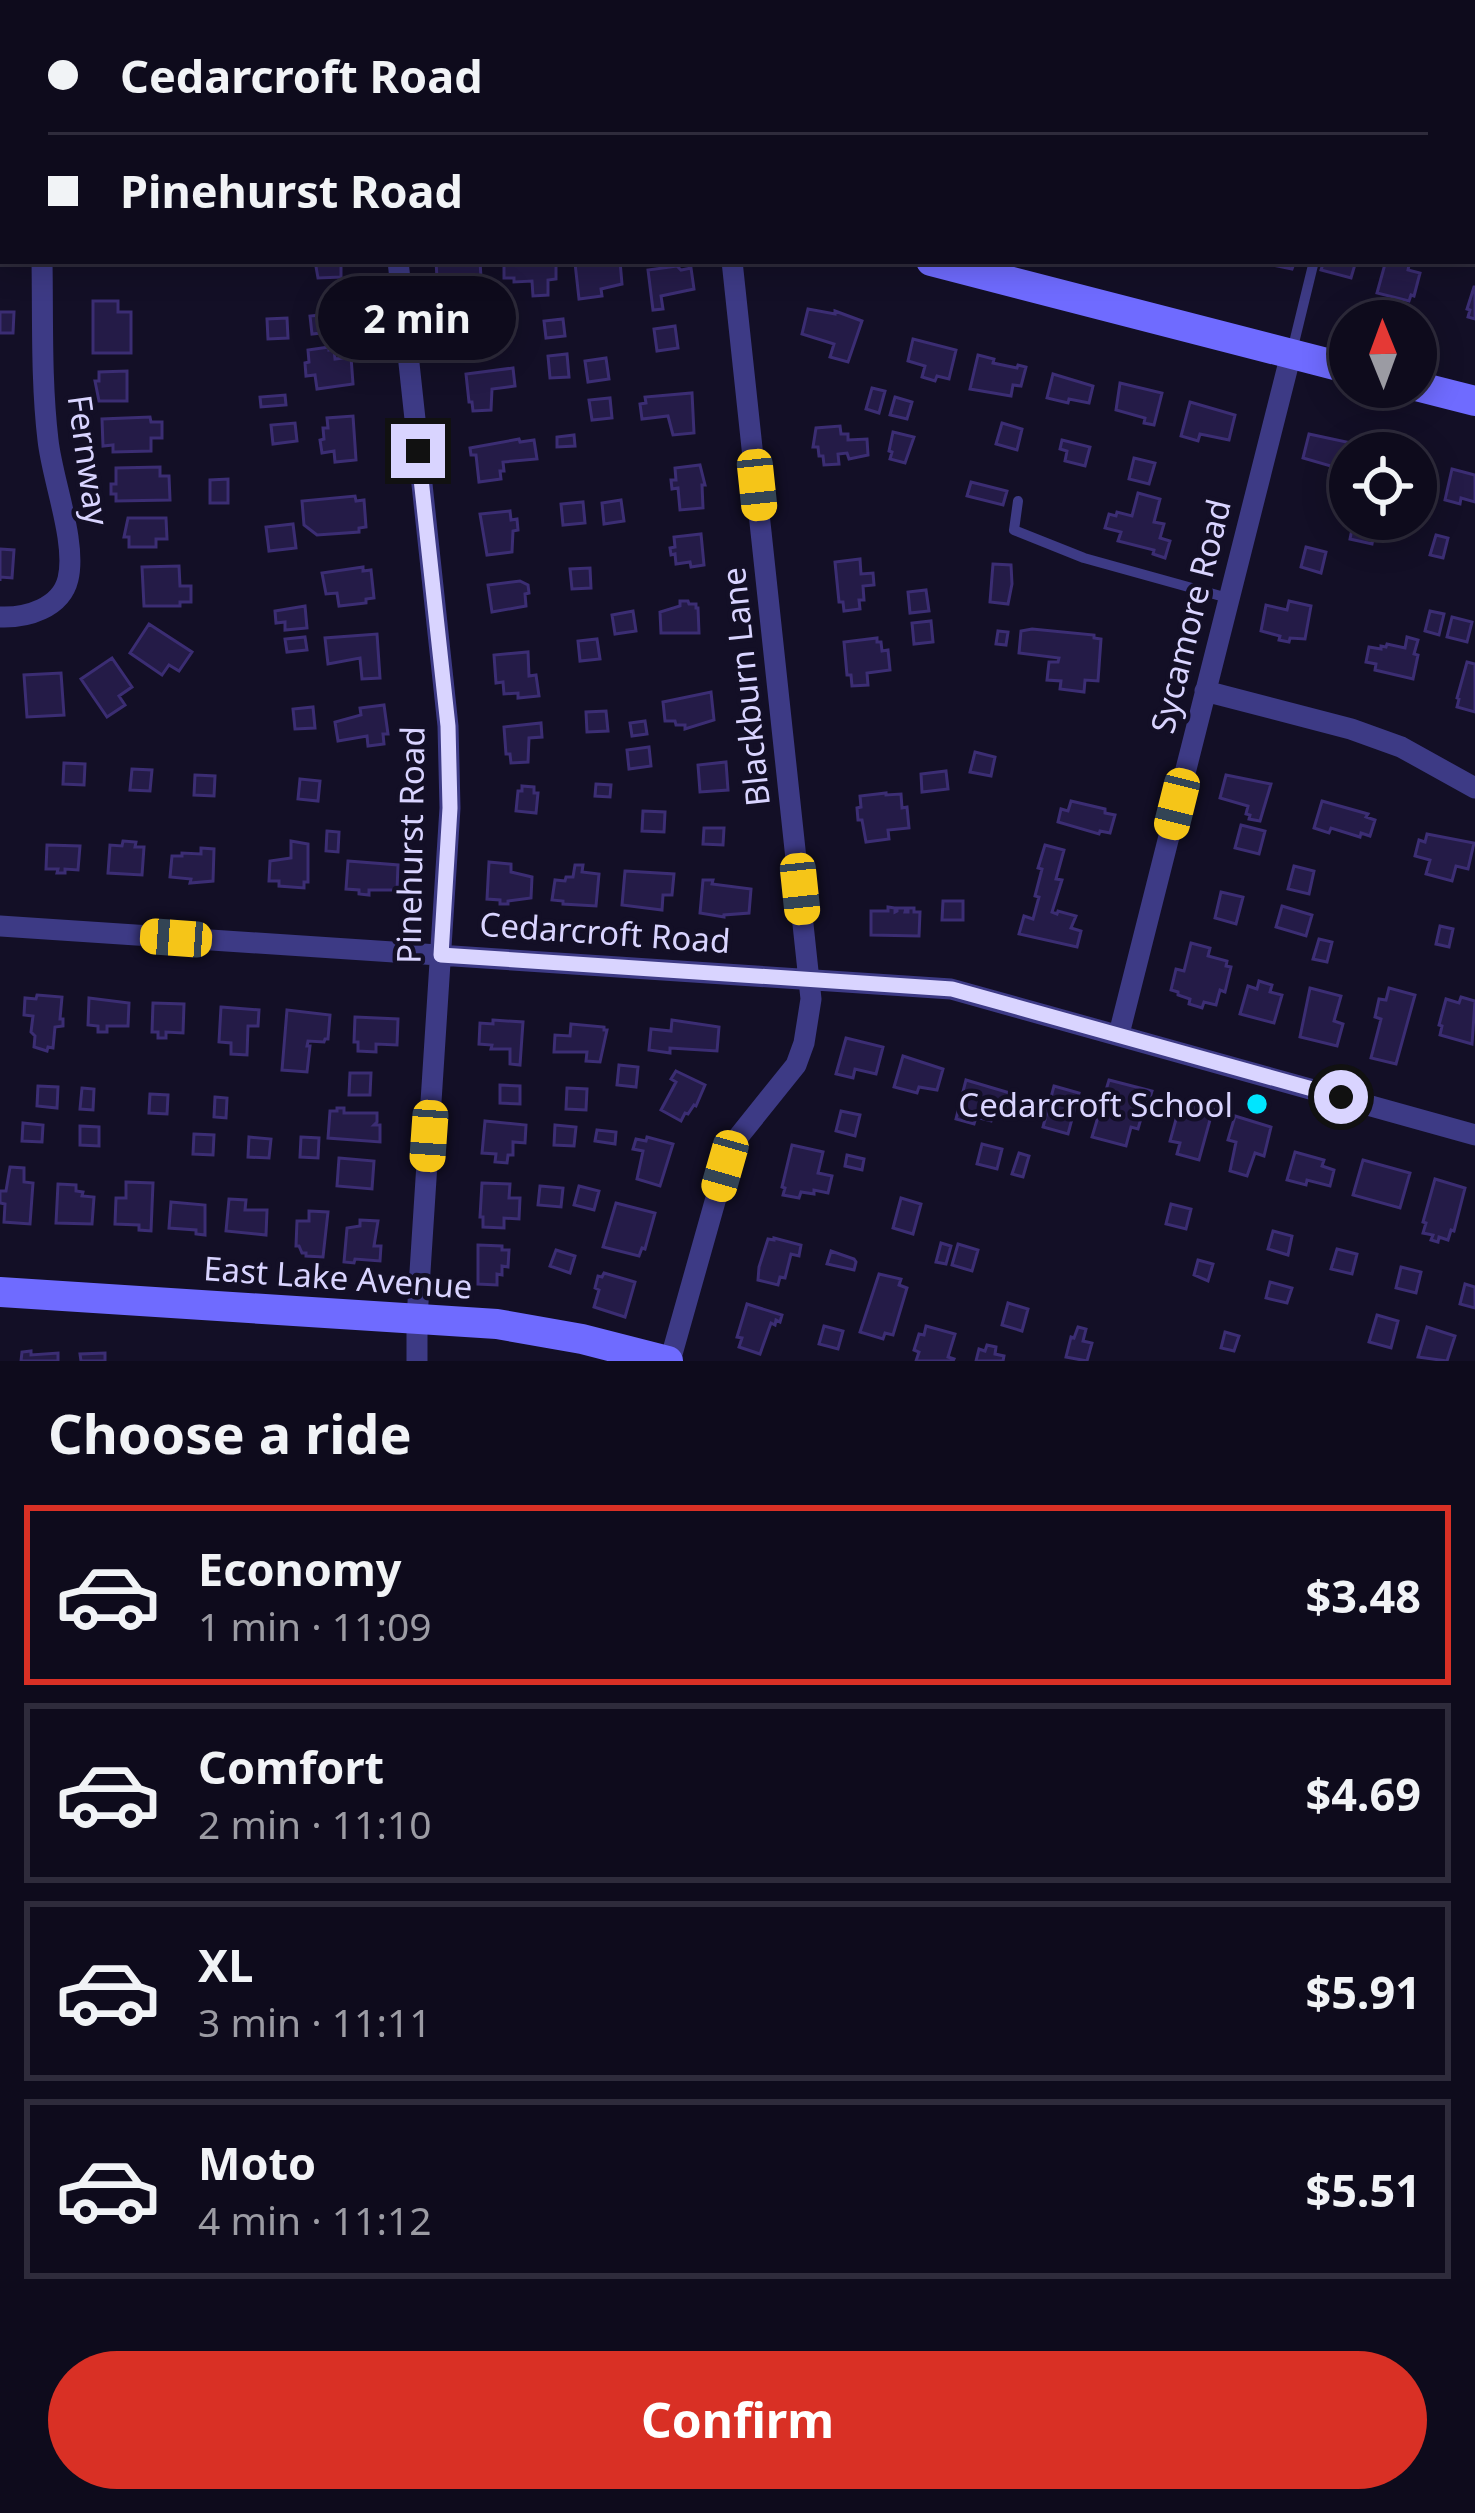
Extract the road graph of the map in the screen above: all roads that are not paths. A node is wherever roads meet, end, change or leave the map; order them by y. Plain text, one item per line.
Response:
1 (42, 264) edge
2 (398, 264) edge
3 (732, 264) edge
4 (943, 264) edge
5 (1313, 264) edge
6 (1291, 354) junction
7 (1329, 364) edge
8 (1437, 391) edge
9 (1475, 401) edge
10 (1018, 501) dead end
11 (1229, 598) junction
12 (0, 617) edge
13 (1205, 691) junction
14 (1475, 788) edge
15 (0, 926) edge
16 (441, 955) junction
17 (810, 978) junction
18 (1119, 1034) junction
19 (1475, 1136) edge
20 (0, 1292) edge
21 (417, 1318) junction
22 (417, 1361) edge
23 (669, 1361) edge

1 - 12 street, Fernway
2 - 16 street, Pinehurst Road
3 - 17 street, Blackburn Lane
4 - 6 street
5 - 6 lane
6 - 7 street
6 - 11 street, Sycamore Road
8 - 9 street
10 - 11 lane
11 - 13 street, Sycamore Road
13 - 14 street
13 - 18 street, Sycamore Road
15 - 16 street, Cedarcroft Road
16 - 17 street, Cedarcroft Road
16 - 21 street, Pinehurst Road
17 - 18 street, Cedarcroft Road
17 - 23 street, Blackburn Lane
18 - 19 street, Cedarcroft Road
20 - 21 street, East Lake Avenue
21 - 22 street, Pinehurst Road
21 - 23 street, East Lake Avenue

